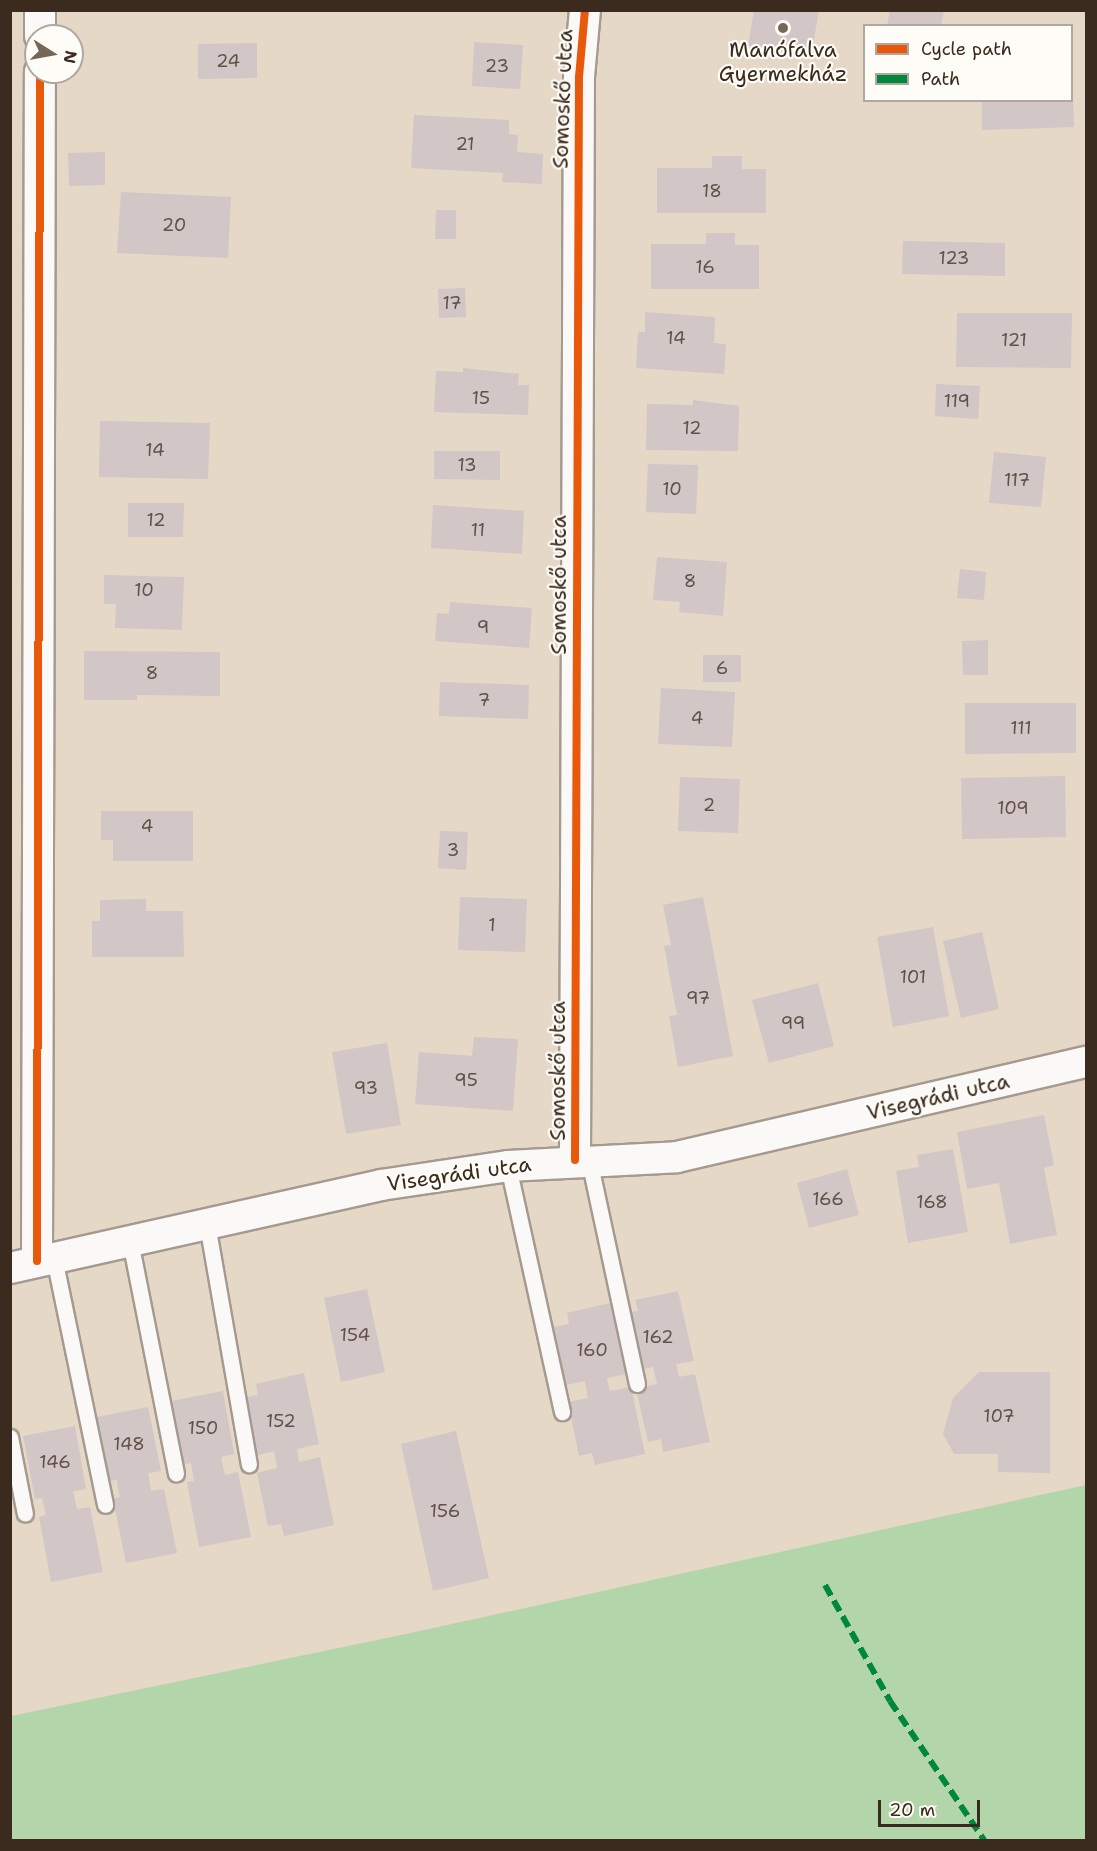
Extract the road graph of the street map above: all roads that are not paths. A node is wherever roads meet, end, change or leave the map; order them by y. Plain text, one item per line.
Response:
1 (585, 10) edge
2 (40, 84) edge
3 (1086, 1062) edge
4 (582, 1160) junction
5 (508, 1166) junction
6 (207, 1224) junction
7 (130, 1241) junction
8 (34, 1262) edge
9 (637, 1384) dead end
10 (562, 1412) dead end
11 (10, 1437) edge
12 (249, 1464) dead end
13 (176, 1474) dead end
14 (105, 1505) dead end
15 (25, 1514) dead end

1 - 4 street, Somoskő utca
2 - 8 street
3 - 4 street, Visegrádi utca
4 - 5 street, Visegrádi utca
4 - 9 lane
5 - 6 street, Visegrádi utca
5 - 10 lane
6 - 7 street, Visegrádi utca
6 - 12 lane
7 - 8 street, Visegrádi utca
7 - 13 lane
8 - 14 lane
11 - 15 lane

